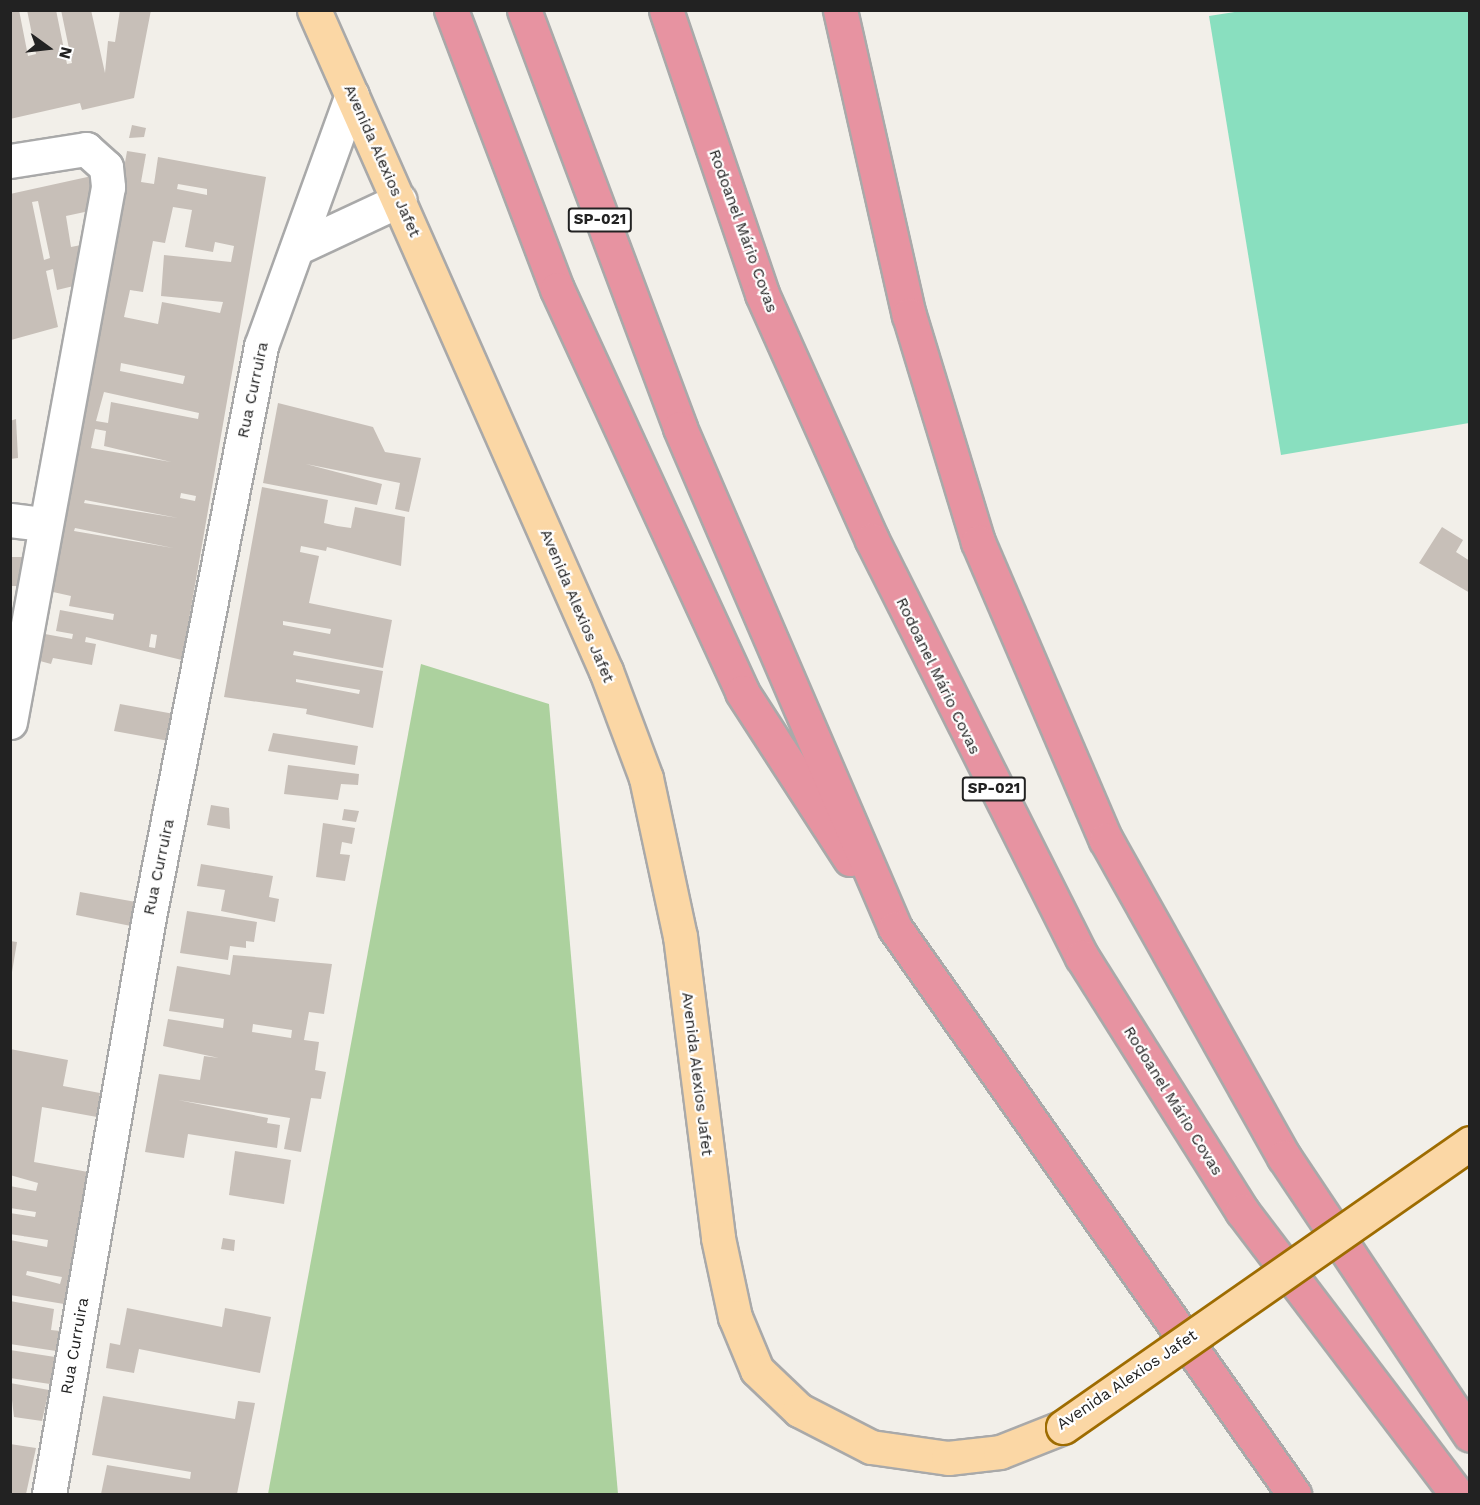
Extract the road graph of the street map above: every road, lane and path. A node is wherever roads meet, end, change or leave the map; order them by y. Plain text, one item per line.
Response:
1 (314, 10) edge
2 (451, 10) edge
3 (524, 10) edge
4 (666, 10) edge
5 (840, 10) edge
6 (351, 95) junction
7 (10, 161) edge
8 (400, 200) junction
9 (299, 247) junction
10 (10, 520) edge
11 (44, 524) junction
12 (10, 722) edge
13 (895, 928) junction
14 (1470, 1143) edge
15 (1470, 1435) edge
16 (49, 1494) edge
17 (1294, 1494) edge
18 (1457, 1494) edge

1 - 6 main road, Avenida Alexios Jafet
2 - 13 highway
3 - 13 highway, SP-021
4 - 18 highway, Rodoanel Mário Covas / SP-021
5 - 15 highway
6 - 8 main road, Avenida Alexios Jafet
6 - 9 street, Rua Curruira
7 - 11 street
8 - 9 street
8 - 14 main road, Avenida Alexios Jafet, bridge
9 - 16 street, Rua Curruira
10 - 11 street
11 - 12 street
13 - 17 highway, SP-021

